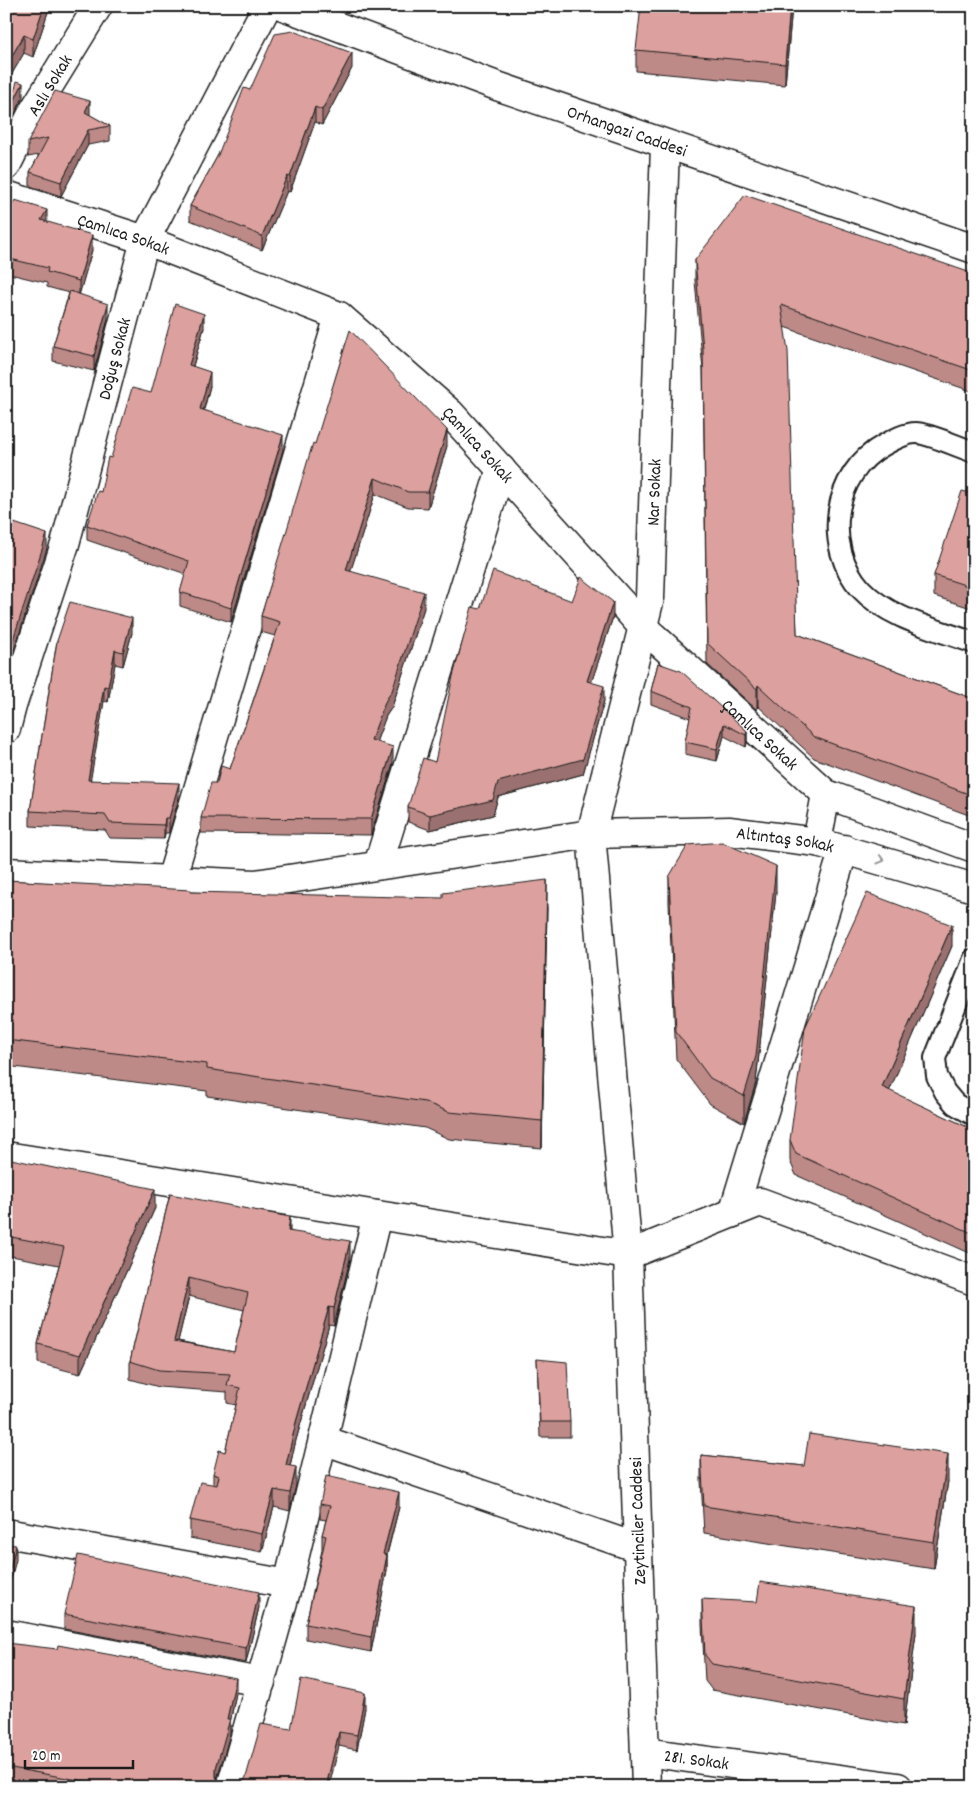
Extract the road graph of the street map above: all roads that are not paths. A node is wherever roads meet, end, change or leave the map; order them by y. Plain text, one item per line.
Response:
1 (98, 6) edge
2 (281, 6) edge
3 (665, 145) junction
4 (6, 166) edge
5 (6, 195) edge
6 (145, 240) junction
7 (974, 249) edge
8 (339, 316) junction
9 (974, 452) edge
10 (500, 469) junction
11 (643, 627) junction
12 (974, 644) edge
13 (8, 713) edge
14 (826, 794) junction
15 (591, 834) junction
16 (817, 842) junction
17 (844, 848) junction
18 (974, 848) edge
19 (378, 866) junction
20 (6, 872) edge
21 (171, 880) junction
22 (974, 888) edge
23 (974, 959) edge
24 (974, 1115) edge
25 (6, 1156) edge
26 (733, 1213) junction
27 (377, 1215) junction
28 (628, 1255) junction
29 (974, 1281) edge
30 (323, 1440) junction
31 (6, 1533) edge
32 (638, 1548) junction
33 (288, 1584) junction
34 (6, 1634) edge
35 (261, 1682) junction
36 (645, 1752) junction
37 (231, 1787) edge
38 (646, 1787) edge
39 (898, 1787) edge

1 - 4 street, Aslı Sokak
2 - 3 street, Orhangazi Caddesi
2 - 6 street, Doğuş Sokak
3 - 7 street, Orhangazi Caddesi
3 - 11 street, Nar Sokak
5 - 6 street, Çamlıca Sokak
6 - 8 street, Çamlıca Sokak
6 - 13 street, Doğuş Sokak
8 - 10 street, Çamlıca Sokak
8 - 21 street
9 - 12 lane
10 - 11 street, Çamlıca Sokak
10 - 19 street
11 - 14 street, Çamlıca Sokak
11 - 15 street, Nar Sokak
14 - 16 street
14 - 18 street
15 - 16 street, Altıntaş Sokak
15 - 19 street, Altıntaş Sokak
15 - 28 street, Zeytinciler Caddesi
16 - 17 street, Altıntaş Sokak
17 -> 22 street, Altıntaş Sokak
17 - 26 street
19 - 21 street, Altıntaş Sokak
20 - 21 street, Altıntaş Sokak
23 - 24 lane
25 - 27 street
26 - 28 street
26 - 29 street
27 - 28 street
27 - 30 street
28 - 32 street, Zeytinciler Caddesi
30 - 32 street
30 - 33 street
31 - 33 street
32 - 36 street, Zeytinciler Caddesi
33 - 35 street
34 - 35 street
35 - 37 street
36 - 38 street, Zeytinciler Caddesi
36 - 39 street, 281. Sokak

